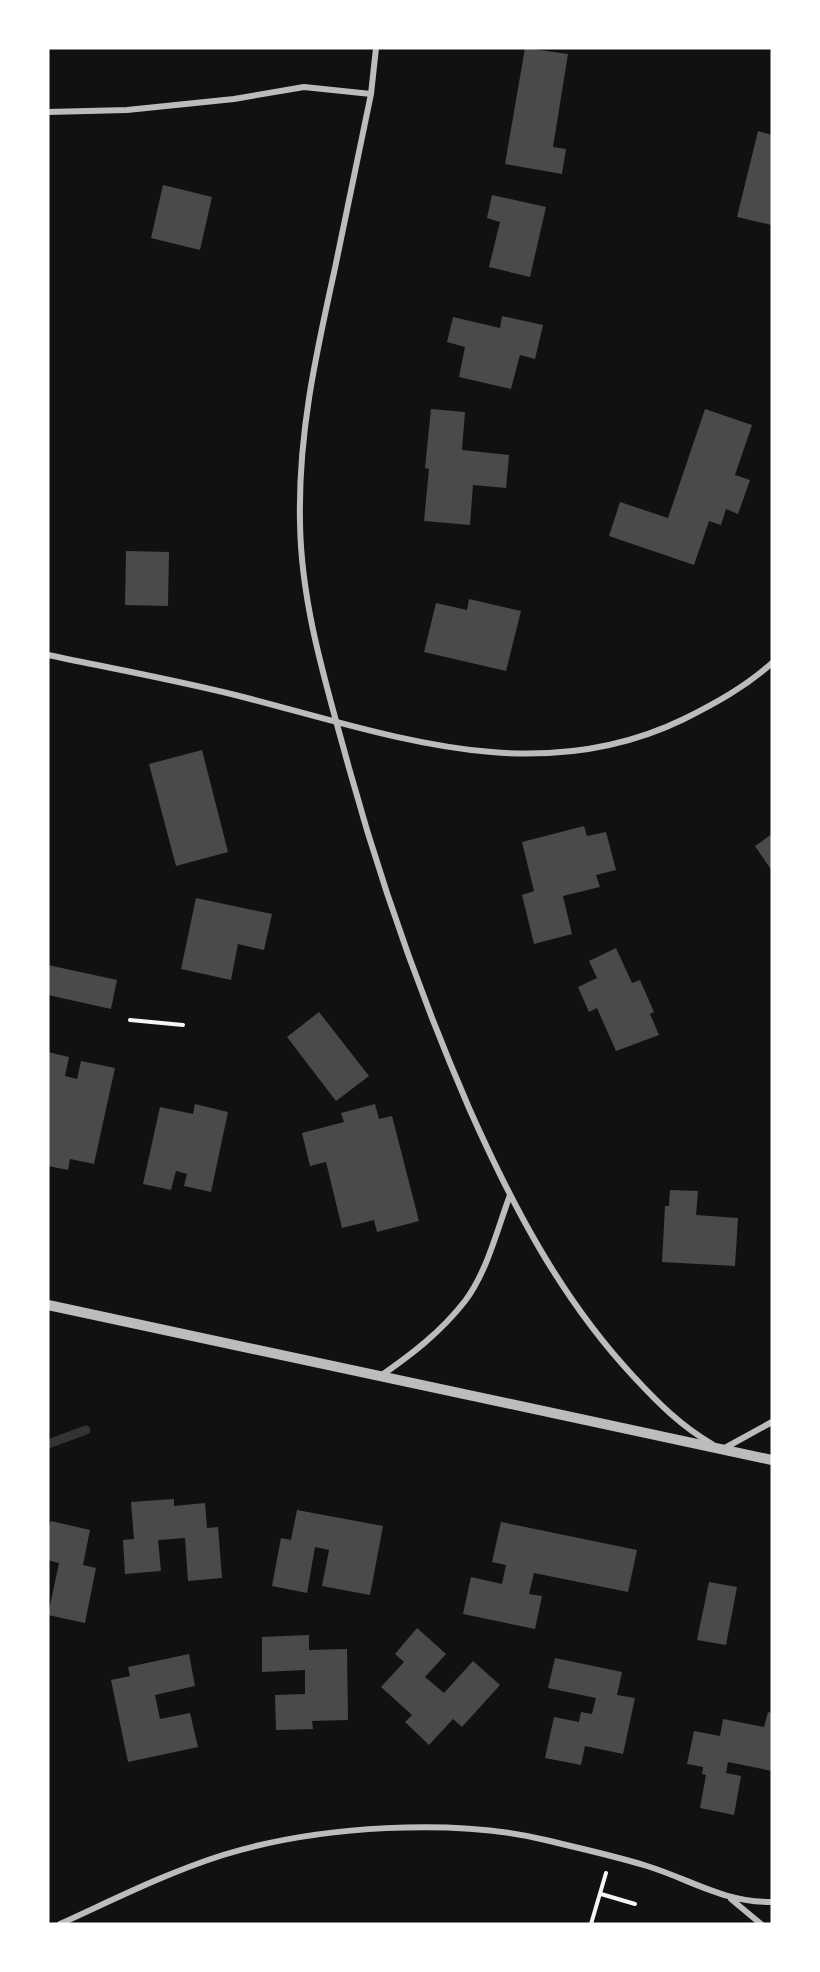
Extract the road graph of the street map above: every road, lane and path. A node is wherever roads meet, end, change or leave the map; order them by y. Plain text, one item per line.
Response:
1 (376, 48) edge
2 (371, 94) junction
3 (48, 112) edge
4 (48, 655) edge
5 (772, 663) edge
6 (336, 721) junction
7 (130, 1020) dead end
8 (183, 1025) dead end
9 (510, 1195) junction
10 (48, 1305) edge
11 (377, 1378) junction
12 (772, 1422) edge
13 (722, 1450) junction
14 (772, 1460) edge
15 (610, 1856) junction
16 (601, 1894) junction
17 (730, 1899) junction
18 (772, 1902) edge
19 (635, 1904) dead end
20 (60, 1924) edge
21 (591, 1924) edge
22 (761, 1924) edge

1 - 2 street
2 - 3 street
2 - 6 street
4 - 6 street
5 - 6 street
6 - 9 street
7 - 8 path
9 - 11 street
9 - 13 street
10 - 11 street
11 - 13 street
12 - 13 street
13 - 14 street
15 - 16 path
15 - 17 street
15 - 20 street
16 - 19 path
16 - 21 path
17 - 18 street
17 - 22 street

